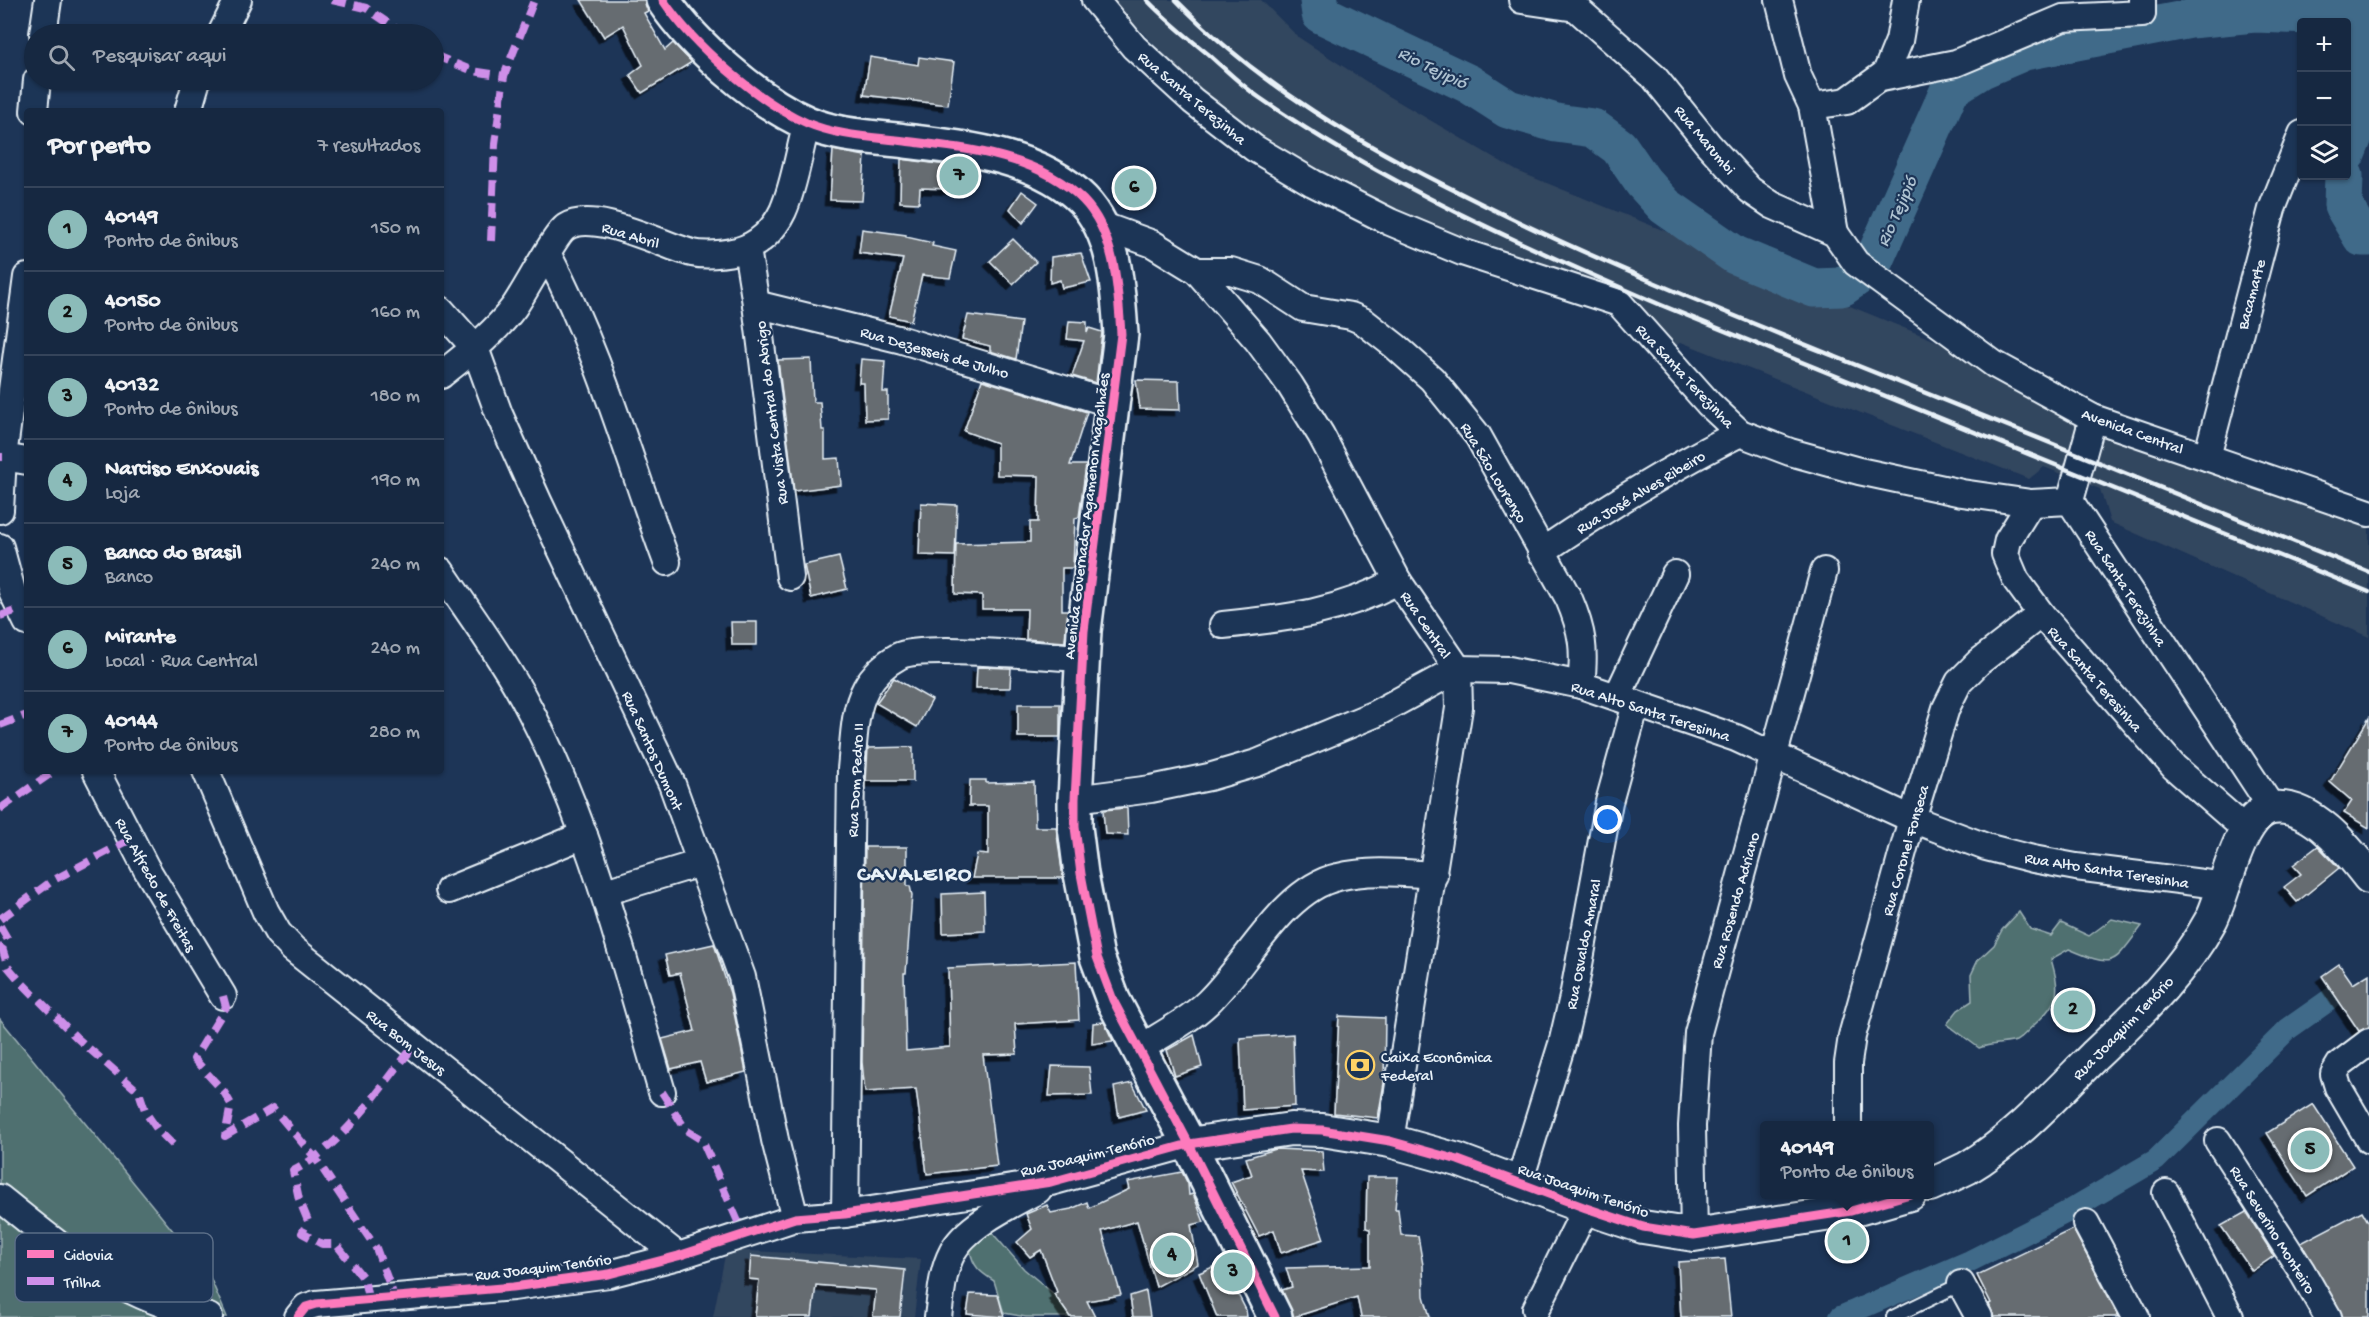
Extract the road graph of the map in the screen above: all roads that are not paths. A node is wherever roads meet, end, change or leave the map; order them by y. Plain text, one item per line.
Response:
1 (48, 0) edge
2 (238, 0) edge
3 (663, 0) edge
4 (1095, 0) edge
5 (1522, 0) edge
6 (1779, 0) edge
7 (1906, 0) edge
8 (2142, 0) edge
9 (1576, 4) edge
10 (44, 24) edge
11 (225, 24) edge
12 (1881, 78) junction
13 (36, 90) edge
14 (194, 90) edge
15 (1812, 106) junction
16 (34, 108) edge
17 (189, 108) edge
18 (807, 123) junction
19 (2297, 144) edge
20 (1098, 224) junction
21 (1835, 233) junction
22 (747, 249) junction
23 (548, 255) junction
24 (1197, 271) junction
25 (756, 304) junction
26 (444, 313) edge
27 (24, 322) edge
28 (475, 348) junction
29 (444, 373) edge
30 (1113, 404) junction
31 (2093, 418) junction
32 (1740, 433) junction
33 (2207, 457) junction
34 (15, 459) edge
35 (2070, 501) junction
36 (2031, 503) junction
37 (0, 510) edge
38 (2369, 513) edge
39 (0, 548) edge
40 (1541, 552) junction
41 (668, 562) dead end
42 (1824, 571) dead end
43 (1675, 574) dead end
44 (444, 575) edge
45 (790, 577) dead end
46 (1398, 581) junction
47 (2041, 614) junction
48 (24, 616) edge
49 (1223, 625) dead end
50 (1083, 658) junction
51 (1458, 669) junction
52 (1581, 685) junction
53 (1626, 700) junction
54 (1775, 757) junction
55 (98, 774) edge
56 (207, 774) edge
57 (1075, 799) junction
58 (2272, 808) junction
59 (1912, 819) junction
60 (2245, 829) junction
61 (584, 836) junction
62 (700, 863) junction
63 (1434, 875) junction
64 (2369, 877) edge
65 (2226, 886) junction
66 (449, 890) dead end
67 (605, 892) junction
68 (223, 996) dead end
69 (2369, 1042) edge
70 (1140, 1049) junction
71 (663, 1092) dead end
72 (1848, 1121) edge
73 (2369, 1140) edge
74 (1390, 1141) junction
75 (2218, 1141) dead end
76 (1190, 1144) junction
77 (1051, 1182) junction
78 (1519, 1183) junction
79 (1934, 1183) edge
80 (2166, 1193) dead end
81 (0, 1198) edge
82 (1877, 1199) edge
83 (1850, 1203) edge
84 (1586, 1208) junction
85 (844, 1214) junction
86 (795, 1218) junction
87 (2086, 1223) dead end
88 (43, 1233) edge
89 (1694, 1235) junction
90 (678, 1256) junction
91 (1961, 1284) joint
92 (158, 1302) edge
93 (1536, 1310) dead end
94 (299, 1315) edge
95 (209, 1317) edge
96 (938, 1317) edge
97 (1275, 1317) edge
98 (1893, 1317) edge
99 (1979, 1317) edge
100 (2136, 1317) edge
101 (2230, 1317) edge
102 (2328, 1317) edge

1 - 10 street
2 - 11 street
3 - 18 main road, Avenida Governador Agamenon Magalhães
4 - 32 street, Rua Santa Terezinha
5 - 9 street, Rua Marumbi
6 - 15 street
7 - 12 street
8 - 12 street
9 - 21 street, Rua Marumbi
12 - 15 street
13 - 16 street
14 - 17 street
15 - 21 street
18 - 20 main road, Avenida Governador Agamenon Magalhães
18 - 22 street
19 - 33 street, Bacamarte
20 - 24 street, Rua Central
20 - 30 main road, Avenida Governador Agamenon Magalhães
21 - 31 street, Avenida Central
22 - 23 street, Rua Abril
22 - 25 street, Rua Vista Central do Abrigo
23 - 28 street, Rua Abril
23 - 41 street
24 - 40 street, Rua São Lourenço
24 - 46 street, Rua Central
25 - 30 street, Rua Dezesseis de Julho
25 - 45 street, Rua Vista Central do Abrigo
26 - 28 street, Rua Santos Dumont
27 - 34 street
28 - 29 street, Rua Abril
28 - 62 street, Rua Santos Dumont
30 - 50 main road, Avenida Governador Agamenon Magalhães
31 - 33 street, Avenida Central
31 - 35 street
32 - 36 street, Rua Santa Terezinha
32 - 40 street, Rua José Alves Ribeiro
33 - 38 street, Avenida Central
34 - 37 street
35 - 36 street, Rua Santa Terezinha
35 - 58 street, Rua Santa Terezinha
36 - 47 street, Rua Santa Teresinha
39 - 48 street
40 - 52 street, Rua São Lourenço
42 - 54 street, Rua Rosendo Adriano
43 - 53 street, Rua Osvaldo Amaral
44 - 61 street
46 - 49 street
46 - 51 street, Rua Central
47 - 59 street, Rua Coronel Fonseca
47 - 60 street, Rua Santa Teresinha
50 - 57 main road, Avenida Governador Agamenon Magalhães
50 - 85 street, Rua Dom Pedro II
51 - 52 street, Rua Alto Santa Teresinha
51 - 57 street, Rua Alto Santa Teresinha
51 - 63 street, Rua Central
52 - 53 street, Rua Alto Santa Teresinha
53 - 54 street, Rua Alto Santa Teresinha
53 - 78 street, Rua Osvaldo Amaral
54 - 59 street, Rua Alto Santa Teresinha
54 - 89 street, Rua Rosendo Adriano
55 - 68 street, Rua Alfredo de Freitas
56 - 90 street, Rua Bom Jesus
57 - 70 main road, Avenida Governador Agamenon Magalhães
58 - 60 street
58 - 64 street
59 - 65 street, Rua Alto Santa Teresinha
59 - 72 street, Rua Coronel Fonseca
60 - 65 street, Rua Joaquim Tenório
61 - 66 street
61 - 67 street
62 - 67 street
62 - 86 street, Rua Santos Dumont
63 - 70 street
63 - 74 street, Rua Central
65 - 79 street, Rua Joaquim Tenório
67 - 71 street
69 - 73 street
70 - 76 main road, Avenida Governador Agamenon Magalhães
74 - 76 street, Rua Joaquim Tenório
74 - 78 street, Rua Joaquim Tenório
75 - 102 street, Rua Severino Monteiro
76 - 77 street, Rua Joaquim Tenório
76 - 97 main road, Avenida Governador Agamenon Magalhães
77 - 85 street, Rua Joaquim Tenório
77 - 96 street
78 - 84 street, Rua Joaquim Tenório
80 - 101 street
81 - 88 street
82 - 83 street, Rua Joaquim Tenório
83 - 89 street, Rua Joaquim Tenório
84 - 89 street, Rua Joaquim Tenório
84 - 93 street
85 - 86 street, Rua Joaquim Tenório
86 - 90 street, Rua Joaquim Tenório
87 - 100 street
90 - 94 street, Rua Joaquim Tenório
91 - 98 lane
91 - 99 street
92 - 95 street

